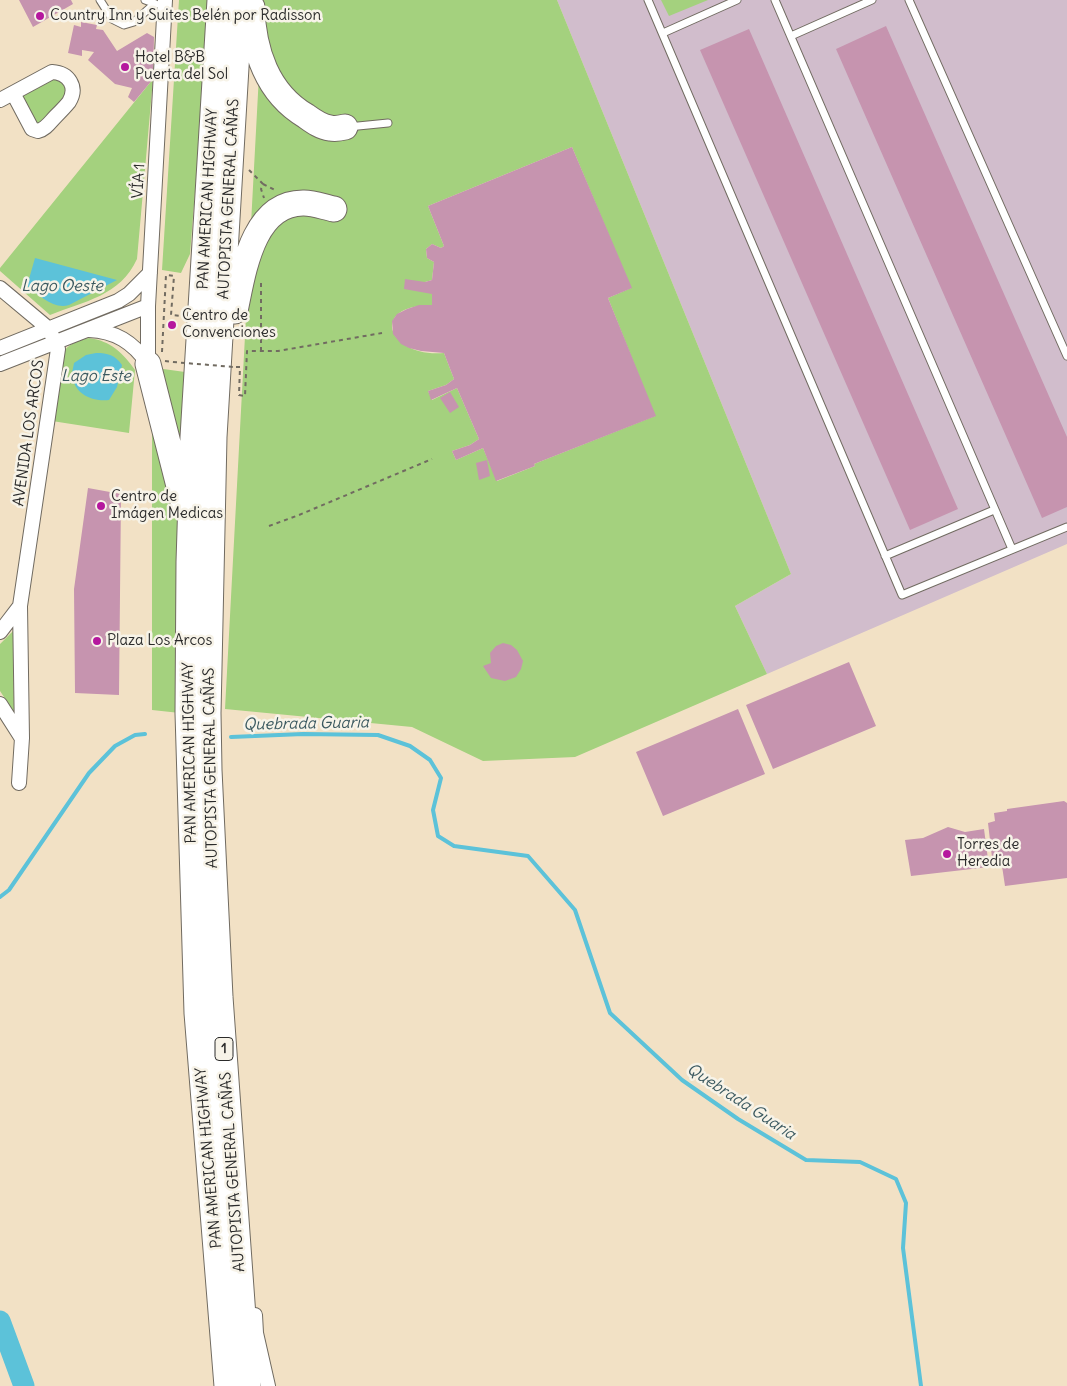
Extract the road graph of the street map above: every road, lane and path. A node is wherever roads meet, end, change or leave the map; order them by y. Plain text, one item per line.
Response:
1 (100, 0) edge
2 (145, 0) edge
3 (240, 0) edge
4 (252, 0) edge
5 (648, 0) edge
6 (737, 0) edge
7 (775, 0) edge
8 (872, 0) edge
9 (909, 0) edge
10 (161, 2) edge
11 (218, 5) edge
12 (663, 34) junction
13 (791, 36) junction
14 (13, 93) junction
15 (0, 100) edge
16 (388, 123) dead end
17 (345, 128) joint
18 (334, 209) dead end
19 (150, 273) junction
20 (0, 288) edge
21 (148, 306) junction
22 (202, 319) junction
23 (49, 329) junction
24 (87, 330) junction
25 (382, 333) dead end
26 (55, 342) junction
27 (0, 348) edge
28 (1067, 356) edge
29 (157, 359) junction
30 (0, 364) edge
31 (432, 459) dead end
32 (994, 510) junction
33 (269, 526) dead end
34 (190, 527) junction
35 (1067, 527) edge
36 (1012, 549) junction
37 (885, 556) junction
38 (20, 606) junction
39 (0, 632) edge
40 (0, 704) edge
41 (208, 712) junction
42 (22, 738) junction
43 (19, 783) dead end
44 (214, 872) junction
45 (226, 1378) edge
46 (248, 1386) edge
47 (268, 1386) edge

1 - 10 lane
2 - 10 lane
3 - 41 highway, AUTOPISTA GENERAL CAÑAS / 1
4 - 17 highway
5 - 12 lane
6 - 12 lane
7 - 13 lane
8 - 13 lane
9 - 28 lane
10 - 19 street, VÍA 1
11 - 22 highway, PAN AMERICAN HIGHWAY / 1
12 - 37 lane
13 - 32 lane
14 - 14 street
14 - 15 street
16 - 17 lane
18 - 41 highway
19 - 21 street, VÍA 1
19 - 23 street
20 - 23 street, AVENIDA LOS ARCOS
21 - 24 street
21 - 29 street, VÍA 1
22 - 29 path
22 - 34 highway, PAN AMERICAN HIGHWAY / 1
23 - 26 street, AVENIDA LOS ARCOS
23 - 27 street
24 - 26 street
24 - 29 street
25 - 29 path, bridge
26 - 30 street
26 - 38 street, AVENIDA LOS ARCOS
29 - 34 highway
31 - 33 path
32 - 36 lane
32 - 37 lane
34 - 45 highway, PAN AMERICAN HIGHWAY / 1
35 - 36 lane
36 - 37 lane
38 - 39 street, AVENIDA LOS ARCOS
38 - 42 street, AVENIDA LOS ARCOS
40 - 42 street
41 - 44 highway, AUTOPISTA GENERAL CAÑAS / 1
42 - 43 street, AVENIDA LOS ARCOS
44 - 46 highway, AUTOPISTA GENERAL CAÑAS / 1
44 - 47 street

